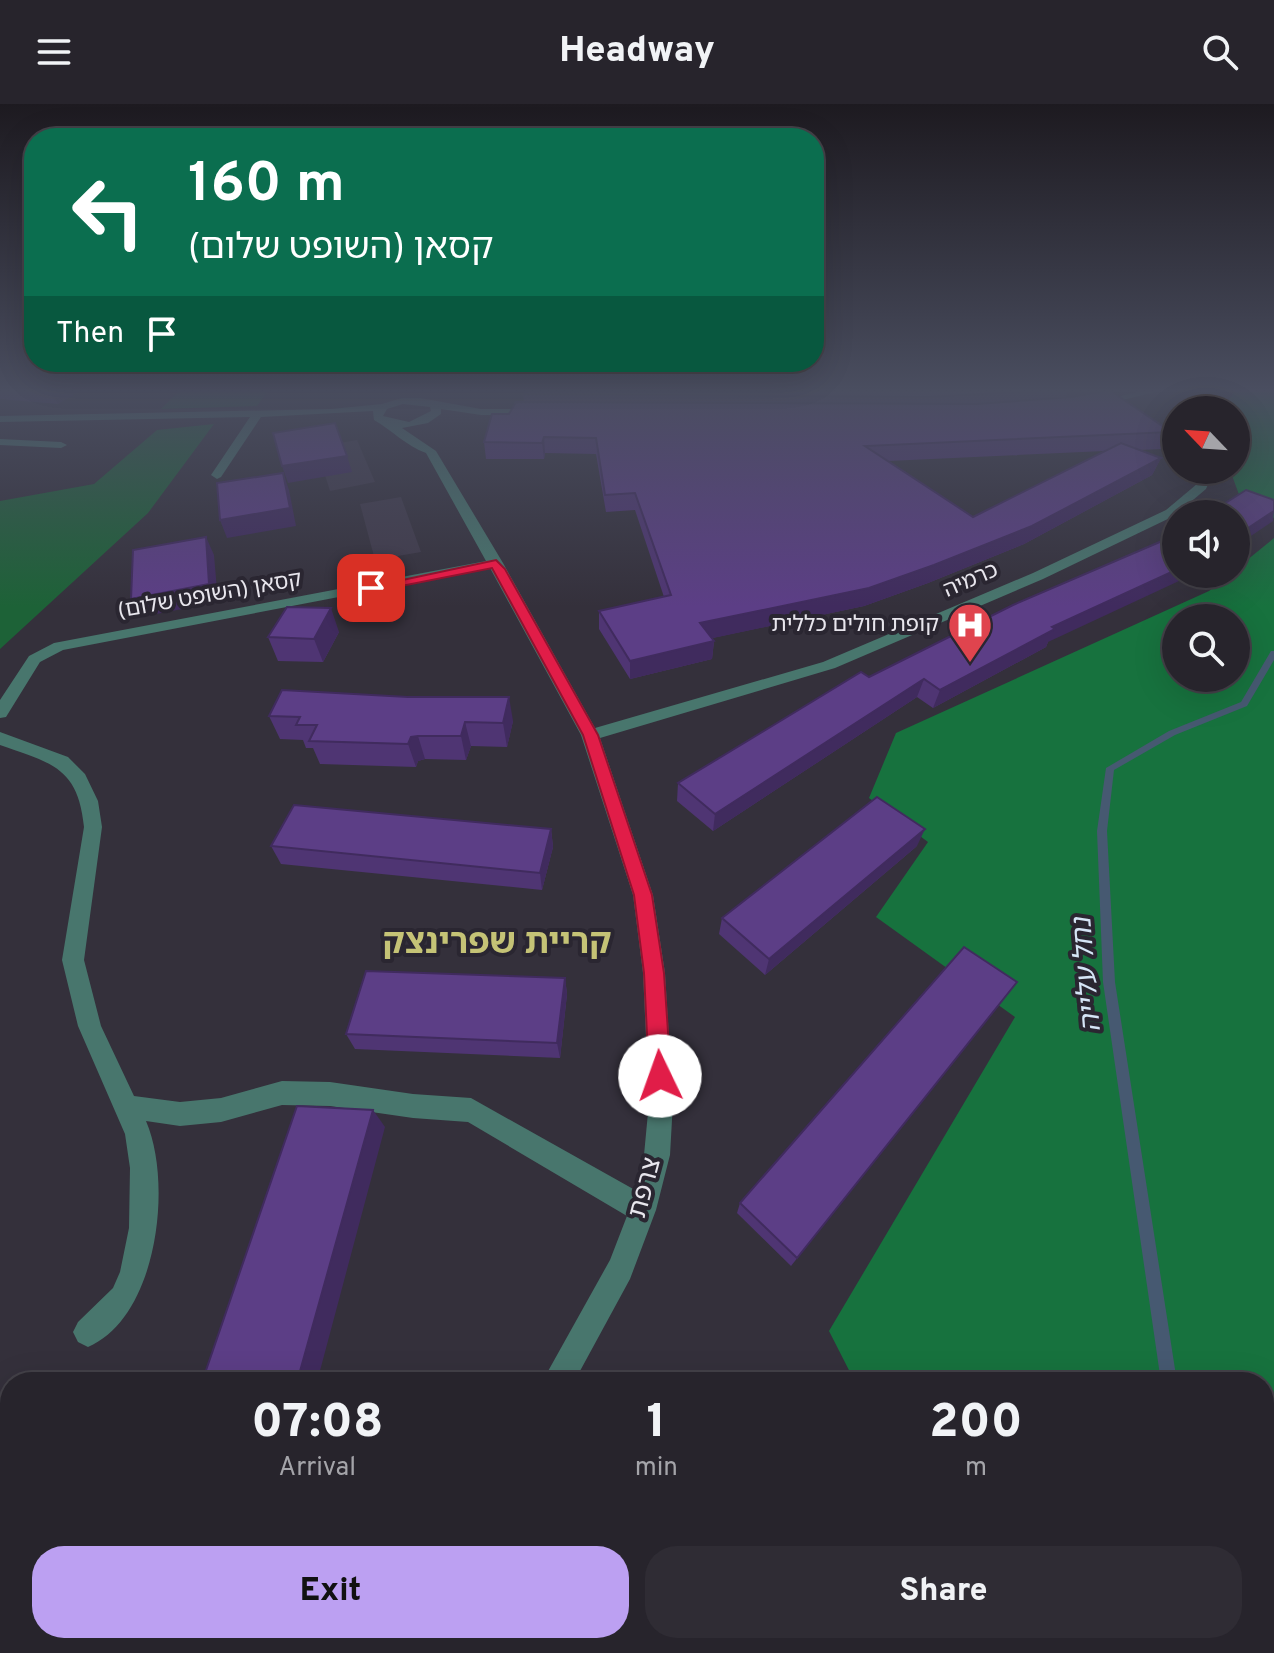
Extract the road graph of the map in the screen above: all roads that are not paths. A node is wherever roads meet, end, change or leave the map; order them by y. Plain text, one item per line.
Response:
1 (225, 463) edge
2 (450, 463) edge
3 (217, 475) dead end
4 (1203, 484) edge
5 (496, 563) junction
6 (0, 713) edge
7 (590, 735) junction
8 (0, 738) edge
9 (129, 1107) junction
10 (643, 1210) junction
11 (88, 1332) dead end
12 (563, 1372) edge

1 - 3 street
2 - 5 street, צרפת
4 - 7 street, כרמיה
5 - 6 street, קסאן (השופט שלום)
5 - 7 street, צרפת
7 - 10 street, צרפת
8 - 9 street
9 - 10 street
9 - 11 street
10 - 12 street, צרפת

